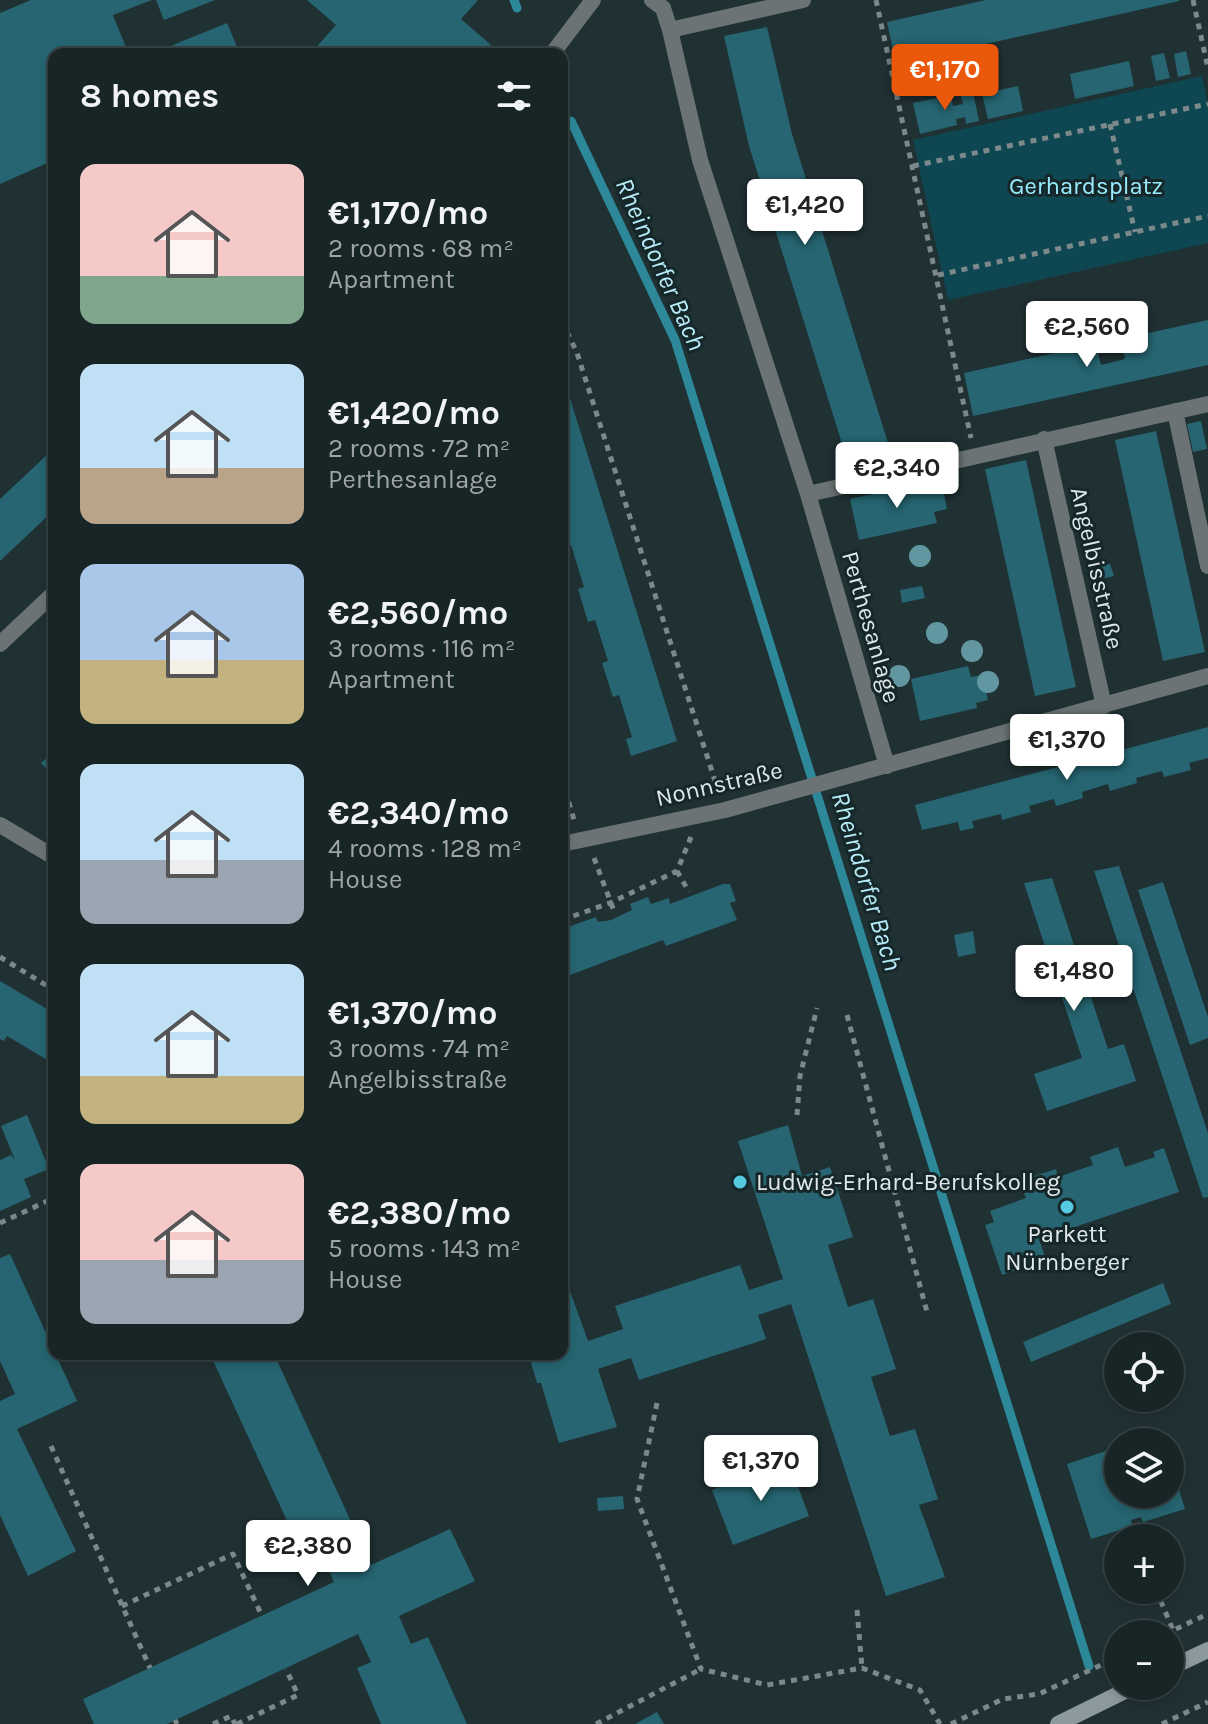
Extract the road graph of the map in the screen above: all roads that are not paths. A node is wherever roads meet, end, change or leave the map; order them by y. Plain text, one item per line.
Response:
1 (593, 0) edge
2 (652, 0) edge
3 (803, 0) edge
4 (670, 30) junction
5 (557, 48) edge
6 (1208, 404) edge
7 (1175, 411) junction
8 (1044, 439) junction
9 (808, 494) junction
10 (1208, 566) edge
11 (48, 599) edge
12 (0, 644) edge
13 (1208, 676) edge
14 (1104, 706) junction
15 (887, 766) junction
16 (0, 825) edge
17 (568, 843) edge
18 (48, 853) edge
19 (1208, 1650) edge
20 (1184, 1661) edge
21 (1109, 1700) edge
22 (1069, 1722) edge

1 - 5 street
2 - 4 street, Perthesanlage
3 - 4 street
4 - 9 street, Perthesanlage
6 - 7 street
7 - 8 street
7 - 10 street
8 - 9 street
8 - 14 street, Angelbisstraße
9 - 15 street, Perthesanlage
11 - 12 street
13 - 14 street
14 - 15 street
15 - 17 street, Nonnstraße
16 - 18 street
19 - 20 main road
21 - 22 main road

